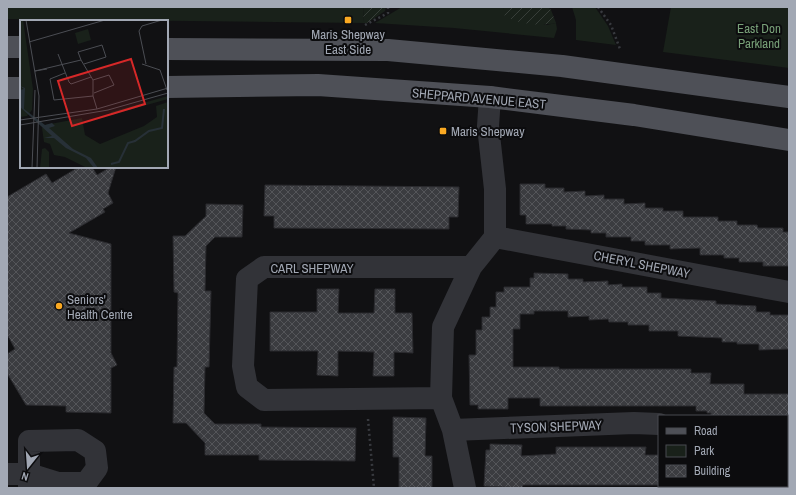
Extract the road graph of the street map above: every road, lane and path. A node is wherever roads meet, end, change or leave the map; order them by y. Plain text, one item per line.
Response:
1 (388, 7) edge
2 (598, 7) edge
3 (365, 25) dead end
4 (7, 47) edge
5 (20, 48) edge
6 (168, 49) edge
7 (620, 49) dead end
8 (168, 87) edge
9 (7, 88) edge
10 (20, 88) edge
11 (490, 97) junction
12 (789, 97) edge
13 (789, 140) edge
14 (495, 236) junction
15 (470, 267) junction
16 (789, 292) edge
17 (441, 398) junction
18 (367, 399) junction
19 (658, 424) edge
20 (453, 430) junction
21 (7, 474) edge
22 (29, 481) edge
23 (374, 488) edge
24 (465, 488) edge

1 - 3 path
2 - 7 path
4 - 5 main road
6 - 12 main road
8 - 11 main road, SHEPPARD AVENUE EAST
9 - 10 main road
11 - 13 main road, SHEPPARD AVENUE EAST
11 - 14 street
14 - 15 street
14 - 16 street, CHERYL SHEPWAY
15 - 17 street
15 - 18 street, CARL SHEPWAY
17 - 18 street, CARL SHEPWAY
17 - 20 street
18 - 23 path
19 - 20 street, TYSON SHEPWAY
20 - 24 street
21 - 22 street

